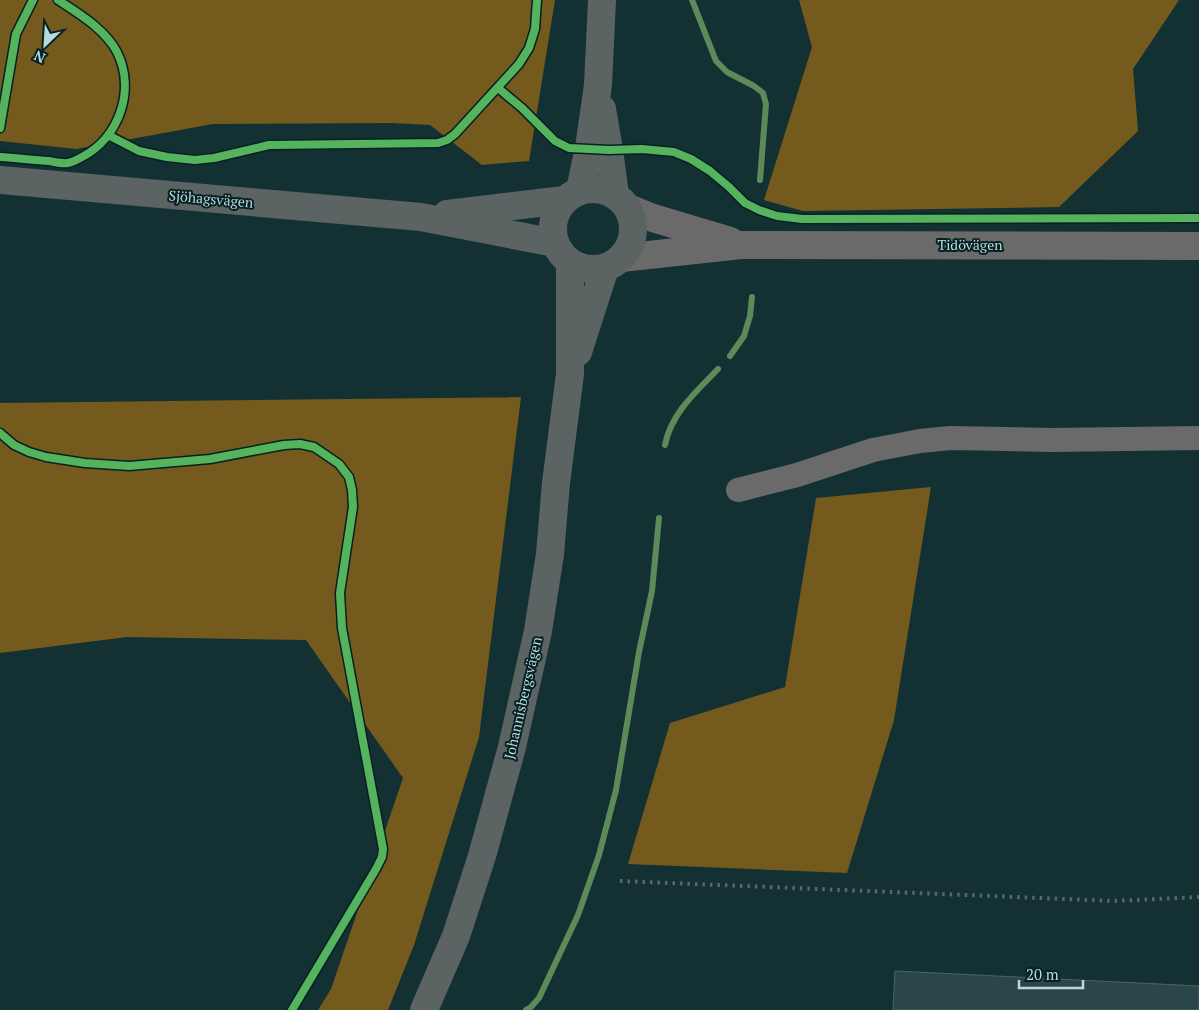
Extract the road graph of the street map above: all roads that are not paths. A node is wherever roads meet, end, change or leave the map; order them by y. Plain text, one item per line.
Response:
1 (602, 0) edge
2 (598, 85) junction
3 (0, 180) edge
4 (572, 195) junction
5 (621, 202) junction
6 (421, 217) junction
7 (741, 244) junction
8 (1199, 246) edge
9 (563, 253) junction
10 (613, 263) junction
11 (570, 374) junction
12 (1199, 438) edge
13 (738, 490) dead end
14 (424, 1010) edge

1 - 2 main road
2 - 4 main road
2 - 5 main road
3 - 6 main road, Sjöhagsvägen
4 - 5 main road
4 - 6 main road, Sjöhagsvägen
4 - 9 main road
5 - 7 street, Tidövägen
5 - 10 main road
6 - 9 main road, Sjöhagsvägen
7 - 8 street, Tidövägen
7 - 10 street, Tidövägen
9 - 10 main road
9 - 11 main road, Johannisbergsvägen
10 - 11 main road, Johannisbergsvägen
11 - 14 main road, Johannisbergsvägen
12 - 13 street

